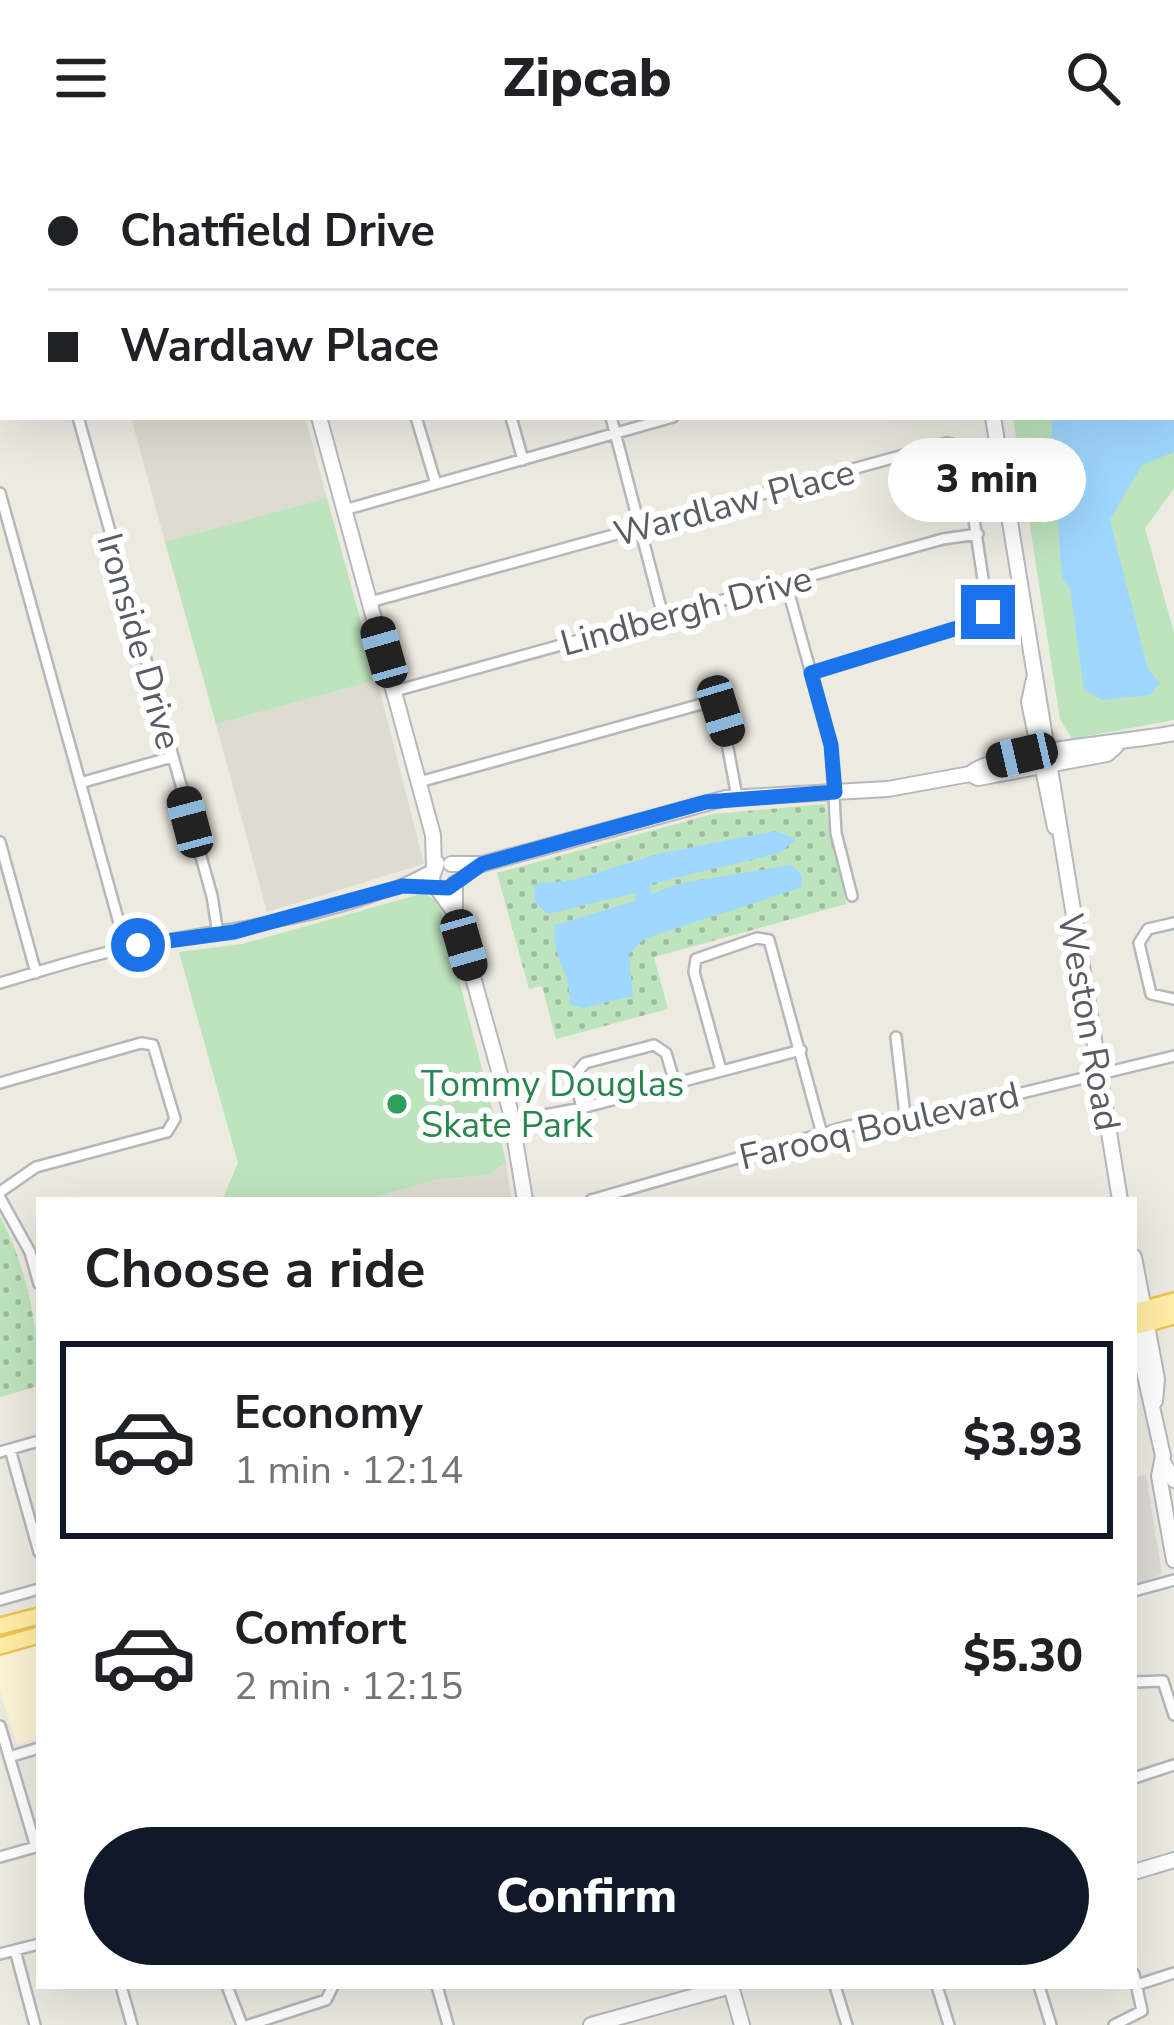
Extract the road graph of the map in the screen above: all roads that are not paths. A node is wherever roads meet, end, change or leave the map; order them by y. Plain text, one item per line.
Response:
1 (79, 420) edge
2 (320, 420) edge
3 (417, 420) edge
4 (512, 420) edge
5 (612, 420) edge
6 (662, 420) edge
7 (993, 420) edge
8 (616, 433) junction
9 (523, 460) junction
10 (436, 484) junction
11 (0, 493) edge
12 (344, 509) junction
13 (640, 527) junction
14 (978, 534) junction
15 (785, 583) junction
16 (370, 602) junction
17 (663, 616) junction
18 (811, 673) junction
19 (395, 691) junction
20 (1174, 733) edge
21 (172, 757) junction
22 (1045, 759) junction
23 (419, 782) junction
24 (80, 783) junction
25 (835, 792) junction
26 (737, 797) junction
27 (433, 835) junction
28 (0, 842) edge
29 (451, 864) junction
30 (482, 864) junction
31 (432, 868) junction
32 (5, 879) edge
33 (455, 883) junction
34 (403, 886) junction
35 (437, 887) junction
36 (852, 896) dead end
37 (455, 914) junction
38 (1174, 923) edge
39 (218, 934) junction
40 (126, 948) junction
41 (36, 973) junction
42 (0, 983) edge
43 (1174, 999) edge
44 (896, 1037) dead end
45 (801, 1050) junction
46 (1174, 1056) edge
47 (721, 1070) junction
48 (1098, 1073) junction
49 (675, 1083) junction
50 (0, 1084) edge
51 (582, 1108) junction
52 (905, 1115) junction
53 (513, 1121) junction
54 (822, 1134) junction
55 (0, 1195) edge
56 (525, 1197) edge
57 (602, 1197) edge
58 (1119, 1197) edge
59 (36, 1265) edge
60 (1174, 1301) edge
61 (1174, 1316) edge
62 (1138, 1321) edge
63 (36, 1442) edge
64 (5, 1450) edge
65 (1164, 1464) junction
66 (1174, 1480) edge
67 (36, 1543) edge
68 (1174, 1560) edge
69 (1174, 1580) edge
70 (36, 1590) edge
71 (1137, 1590) edge
72 (0, 1600) edge
73 (36, 1617) edge
74 (0, 1626) edge
75 (36, 1636) edge
76 (0, 1646) edge
77 (1137, 1682) edge
78 (1174, 1715) edge
79 (0, 1726) edge
80 (36, 1749) edge
81 (9, 1757) junction
82 (1174, 1765) edge
83 (1137, 1777) edge
84 (36, 1840) edge
85 (36, 1847) edge
86 (0, 1857) edge
87 (1169, 1865) edge
88 (1137, 1871) edge
89 (36, 1944) edge
90 (15, 1950) junction
91 (0, 1954) edge
92 (1174, 1973) edge
93 (1137, 1979) edge
94 (1137, 1984) edge
95 (122, 1989) edge
96 (228, 1989) edge
97 (332, 1989) edge
98 (438, 1989) edge
99 (720, 1989) edge
100 (732, 1989) edge
101 (837, 1989) edge
102 (939, 1989) edge
103 (1040, 1989) edge
104 (35, 2025) edge
105 (132, 2025) edge
106 (245, 2025) edge
107 (448, 2025) edge
108 (591, 2025) edge
109 (742, 2025) edge
110 (847, 2025) edge
111 (949, 2025) edge
112 (1051, 2025) edge
113 (1114, 2025) edge

1 - 21 street, Ironside Drive
2 - 12 street
3 - 10 street
4 - 9 street
5 - 8 street
6 - 8 street
7 - 22 street, Weston Road
8 - 9 street
8 - 13 street
9 - 10 street
10 - 12 street
11 - 24 street
12 - 16 street
13 - 14 street, Wardlaw Place
13 - 16 street, Wardlaw Place
13 - 17 street
14 - 15 street, Lindbergh Drive
14 - 18 street, Wardlaw Place
15 - 17 street, Lindbergh Drive
15 - 18 street
16 - 19 street
17 - 19 street, Lindbergh Drive
18 - 25 street
19 - 23 street
20 - 22 street
21 - 24 street
21 - 39 street, Ironside Drive
22 - 25 street
22 - 48 street, Weston Road
23 - 26 street
23 - 27 street
24 - 40 street
25 - 26 street
25 - 36 street
26 - 30 street
27 - 29 street
27 - 31 street
28 - 32 street
29 - 30 street
29 - 31 street
29 - 33 street
30 - 33 street
31 - 34 street
31 - 35 street
32 - 41 street
33 - 35 street
33 - 37 street
34 - 35 street
34 - 39 street
35 - 37 street
37 - 53 street
38 - 43 street
39 - 40 street
40 - 41 street
41 - 42 street
44 - 52 street
45 - 47 street
45 - 47 street
45 - 54 street
46 - 48 street, Farooq Boulevard
47 - 49 street
48 - 52 street, Farooq Boulevard
48 - 58 street, Weston Road
49 - 51 street
49 - 51 street
50 - 55 street
51 - 53 street
52 - 54 street, Farooq Boulevard
53 - 56 street
54 - 57 street, Farooq Boulevard
55 - 59 street
60 - 62 main road
61 - 62 main road
62 - 65 street
63 - 64 street
64 - 67 street
65 - 66 street
65 - 68 street
69 - 71 street
70 - 72 street
73 - 74 main road
75 - 76 main road
77 - 78 street
79 - 81 street
80 - 81 street
81 - 84 street
82 - 83 street
85 - 86 street
87 - 88 street
89 - 90 street
90 - 91 street
90 - 104 street
92 - 93 street
94 - 113 street
95 - 105 street
96 - 106 street
97 - 106 street
98 - 107 street
99 - 108 street
100 - 109 street
101 - 110 street
102 - 111 street
103 - 112 street

